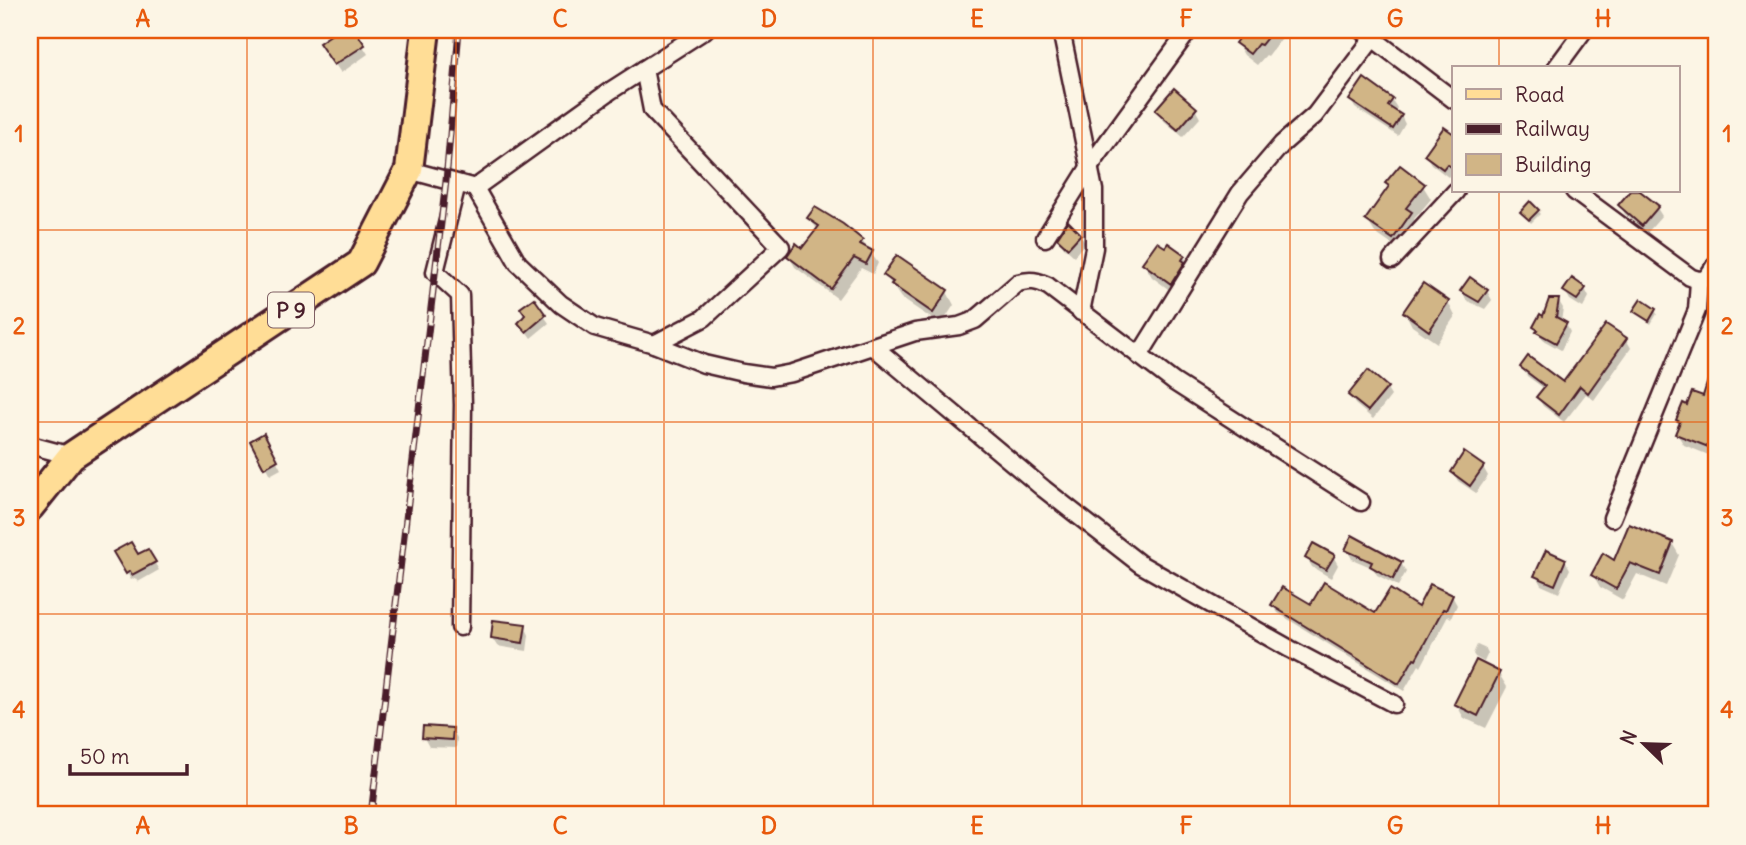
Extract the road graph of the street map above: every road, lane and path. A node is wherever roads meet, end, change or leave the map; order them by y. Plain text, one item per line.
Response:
1 (426, 30) edge
2 (705, 30) edge
3 (1061, 30) edge
4 (1189, 30) edge
5 (1584, 30) edge
6 (1367, 34) edge
7 (1557, 66) edge
8 (645, 69) junction
9 (1452, 98) edge
10 (1090, 166) junction
11 (408, 170) junction
12 (457, 184) junction
13 (475, 188) junction
14 (1455, 192) edge
15 (1575, 192) edge
16 (1045, 238) dead end
17 (1392, 260) dead end
18 (1716, 264) edge
19 (1699, 281) junction
20 (1081, 312) junction
21 (654, 344) junction
22 (874, 347) junction
23 (1139, 356) junction
24 (30, 445) edge
25 (71, 456) junction
26 (1362, 502) dead end
27 (30, 507) edge
28 (1612, 518) dead end
29 (460, 627) dead end
30 (1394, 704) dead end

1 - 11 main road, P 9
2 - 8 street
3 - 10 street
4 - 10 street
5 - 7 street
6 - 9 street
6 - 23 street
8 - 13 street
8 - 21 street
10 - 16 street
10 - 20 street
11 - 12 street
11 - 25 main road, P 9
12 - 13 street
12 - 29 street
13 - 21 street
14 - 17 street
15 - 19 street
18 - 19 street
19 - 28 street
20 - 22 street
20 - 23 street
21 - 22 street
22 - 30 street
23 - 26 street
24 - 25 street
25 - 27 main road, P 9

